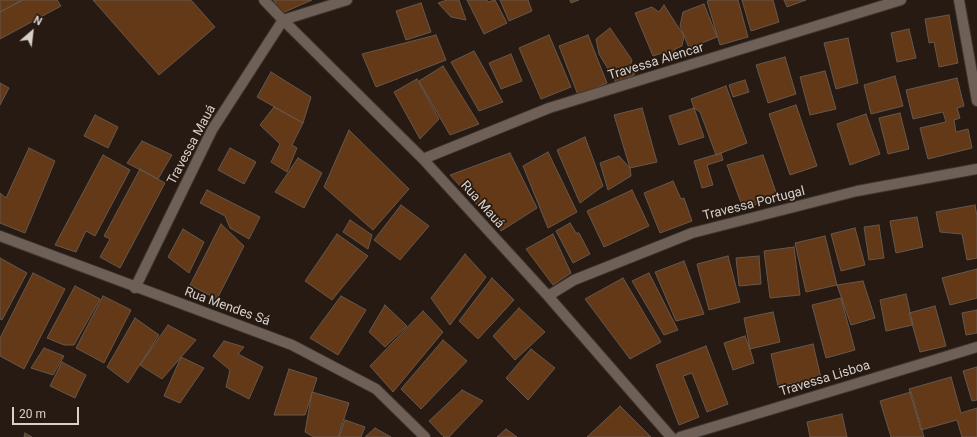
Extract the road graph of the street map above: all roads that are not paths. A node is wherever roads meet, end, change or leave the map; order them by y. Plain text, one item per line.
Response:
1 (264, 0) edge
2 (347, 0) edge
3 (901, 0) edge
4 (959, 0) edge
5 (283, 20) junction
6 (977, 101) edge
7 (423, 159) junction
8 (977, 169) edge
9 (0, 236) edge
10 (135, 288) junction
11 (548, 296) junction
12 (977, 347) edge
13 (425, 437) edge
14 (671, 437) edge
15 (680, 437) edge

1 - 5 street, Rua Mauá
2 - 5 street
3 - 7 street, Travessa Alencar
4 - 6 street
5 - 7 street, Rua Mauá
5 - 10 street, Travessa Mauá
7 - 11 street, Rua Mauá
8 - 11 street, Travessa Portugal
9 - 10 street, Rua Mendes Sá
10 - 13 street, Rua Mendes Sá
11 - 14 street, Rua Mauá
12 - 15 street, Travessa Lisboa

